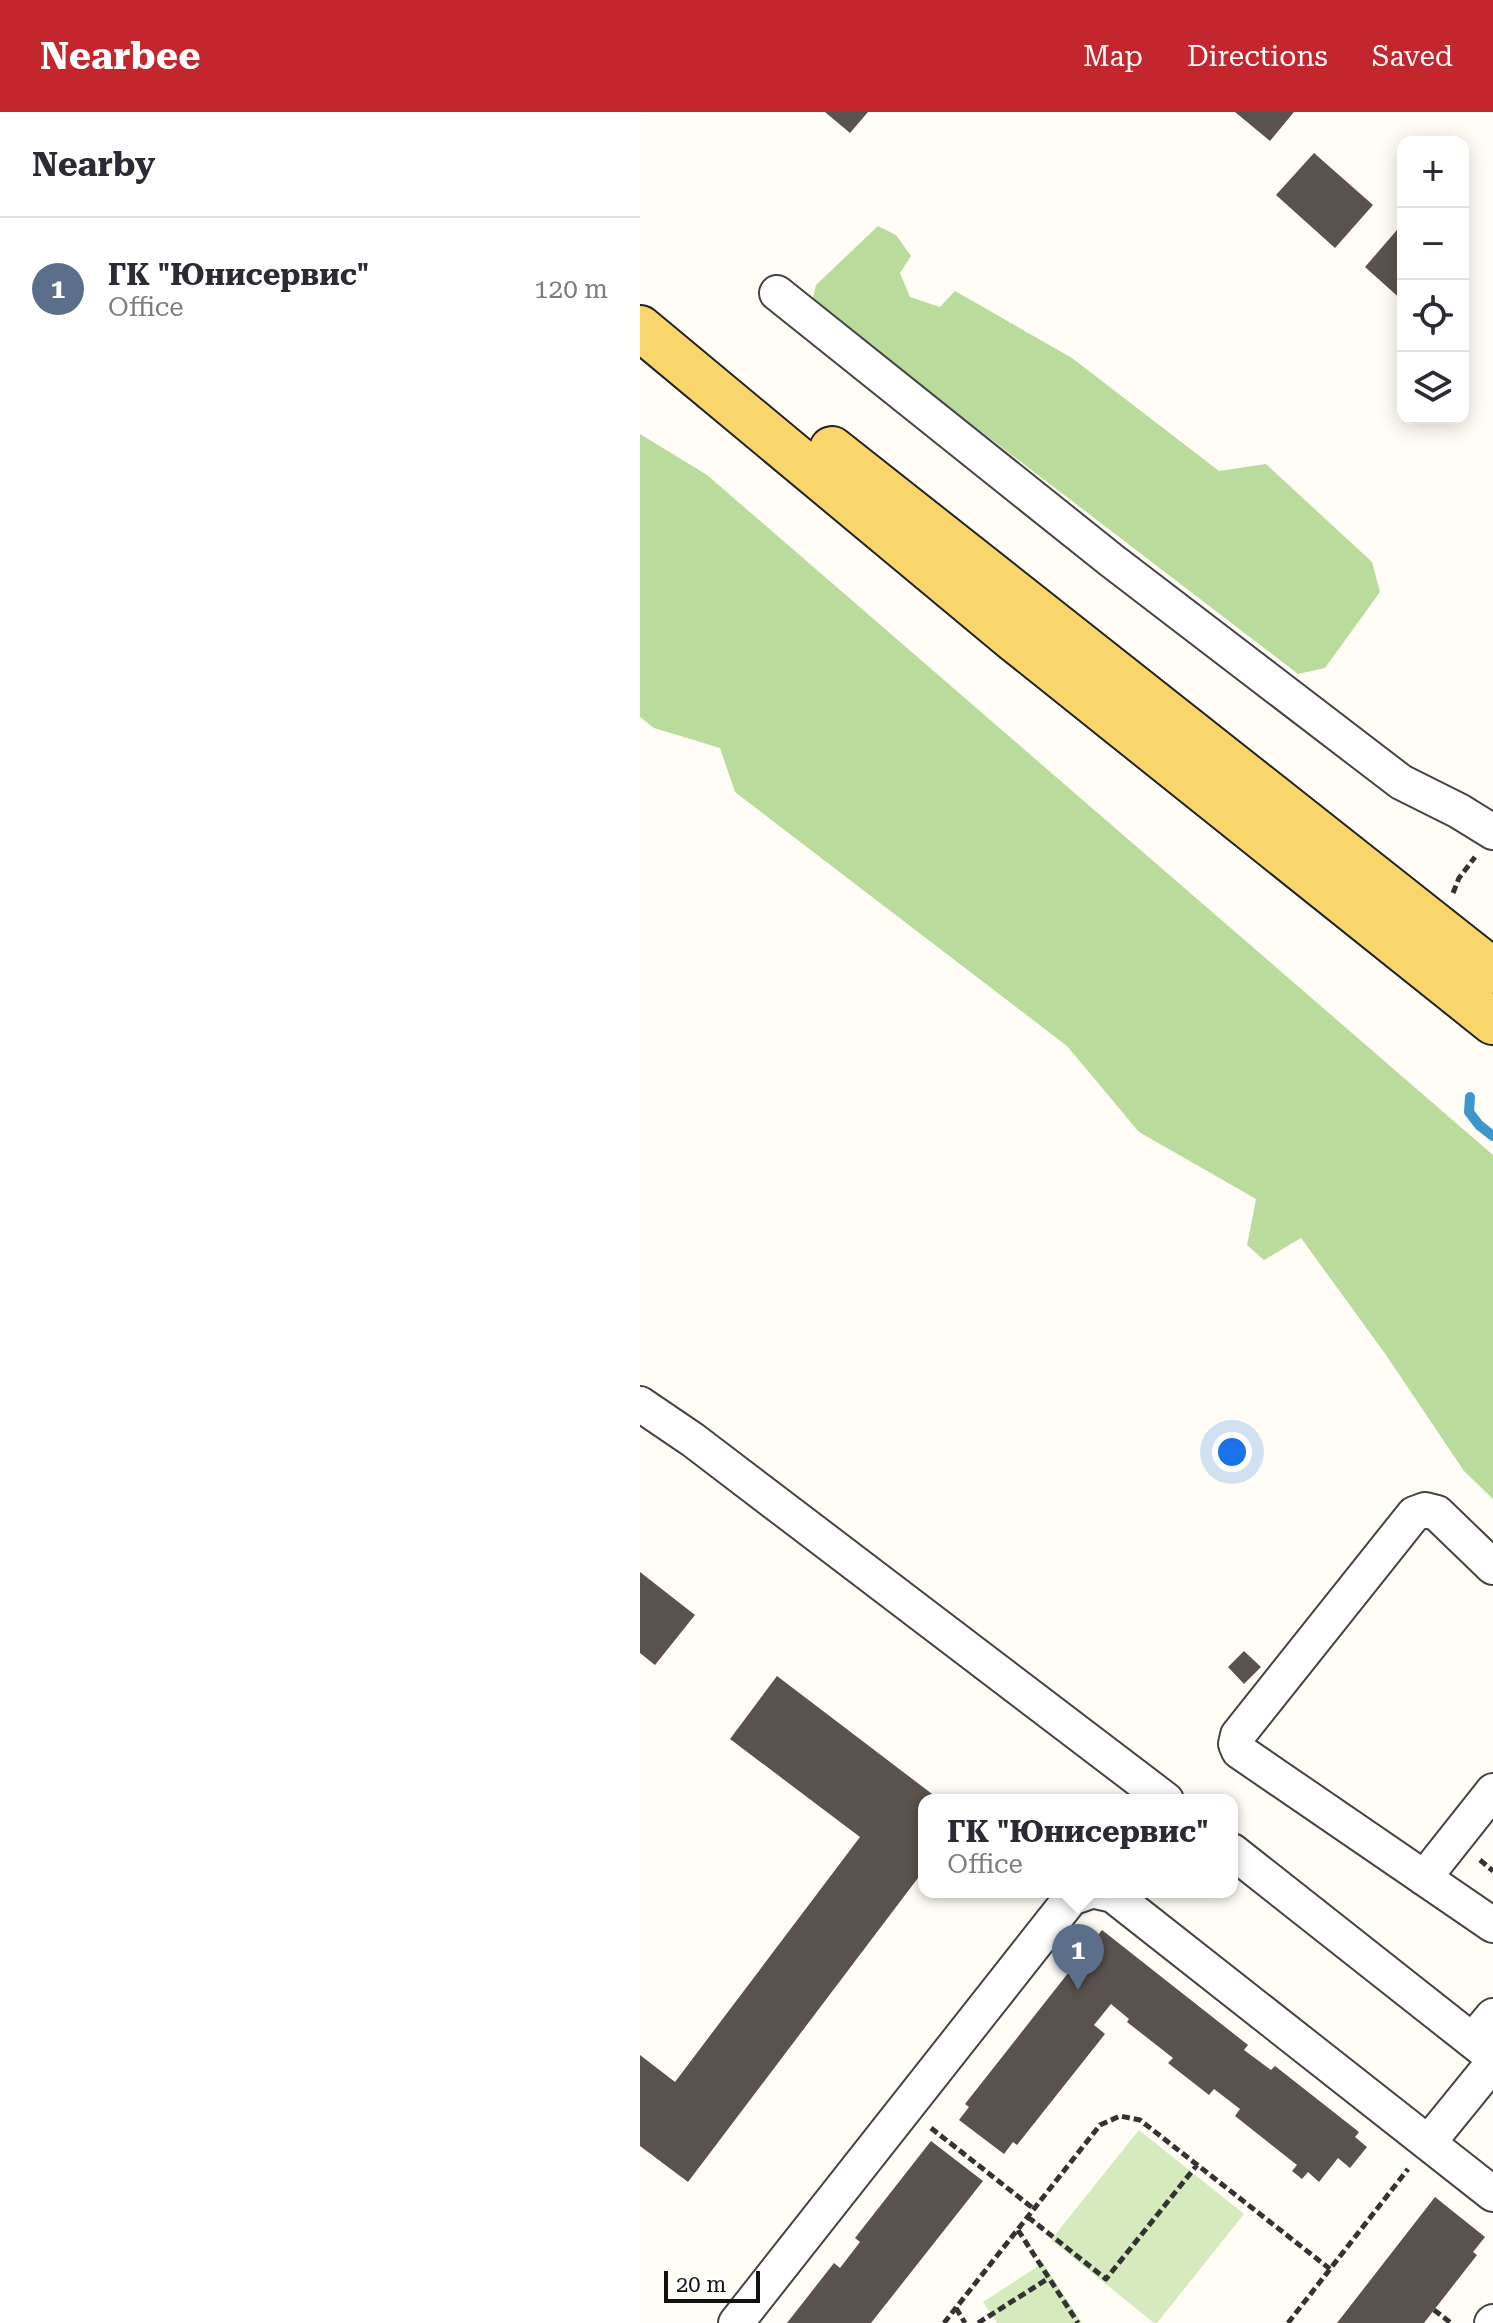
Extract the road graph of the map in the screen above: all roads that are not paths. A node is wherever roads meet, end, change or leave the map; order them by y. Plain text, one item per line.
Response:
1 (777, 293) dead end
2 (640, 302) edge
3 (640, 328) edge
4 (1484, 844) edge
5 (1493, 971) edge
6 (1493, 1022) edge
7 (640, 1404) edge
8 (1493, 1567) edge
9 (1493, 1791) edge
10 (1158, 1794) edge
11 (1238, 1856) edge
12 (1424, 1878) junction
13 (1071, 1898) edge
14 (1117, 1898) edge
15 (1493, 1925) edge
16 (1488, 2044) edge
17 (1428, 2143) junction
18 (1493, 2194) edge
19 (736, 2323) edge

1 - 4 street
2 - 5 main road
3 - 6 main road
7 - 10 street
8 - 12 street
9 - 12 street
11 - 16 street
12 - 15 street
13 - 19 street
14 - 17 street
16 - 17 street
17 - 18 street

